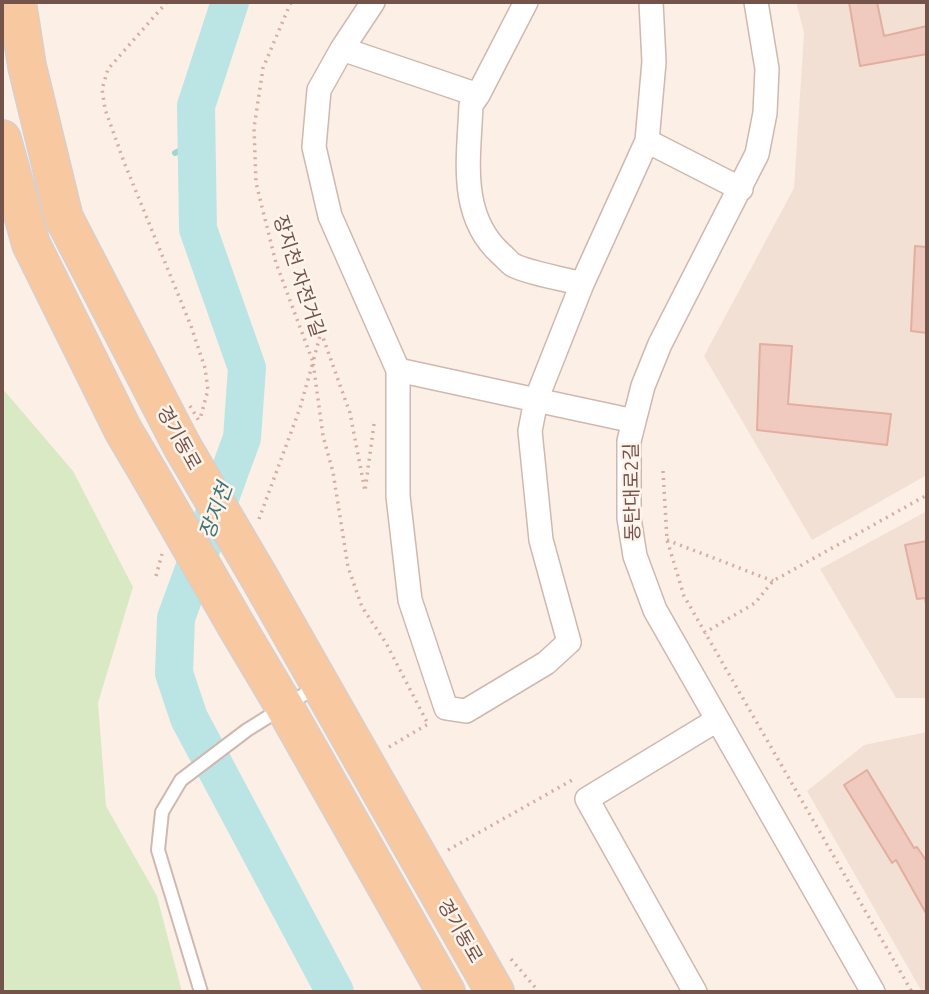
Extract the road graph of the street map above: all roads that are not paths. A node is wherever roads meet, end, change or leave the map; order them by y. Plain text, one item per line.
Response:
1 (17, 2) edge
2 (373, 2) edge
3 (526, 2) edge
4 (651, 2) edge
5 (756, 2) edge
6 (342, 49) junction
7 (478, 95) junction
8 (2, 139) edge
9 (648, 141) junction
10 (8, 186) edge
11 (741, 189) junction
12 (582, 284) junction
13 (398, 370) junction
14 (536, 400) junction
15 (634, 421) junction
16 (320, 684) junction
17 (284, 706) junction
18 (718, 720) junction
19 (201, 992) edge
20 (446, 992) edge
21 (495, 992) edge
22 (695, 992) edge
23 (873, 992) edge

1 - 16 main road, 경기동로, bridge
2 - 6 street
3 - 7 street
4 - 9 street
5 - 11 street, 동탄대로2길
6 - 7 street
6 - 13 street
7 - 12 street
8 - 10 main road
9 - 11 street
9 - 12 street
10 - 17 main road, bridge
11 - 15 street, 동탄대로2길
12 - 14 street
13 - 14 street
13 - 14 street
14 - 15 street
15 - 18 street, 동탄대로2길
16 - 17 lane
16 - 21 main road, 경기동로
17 - 19 lane
17 - 20 main road
18 - 22 street
18 - 23 street, 동탄대로2길

